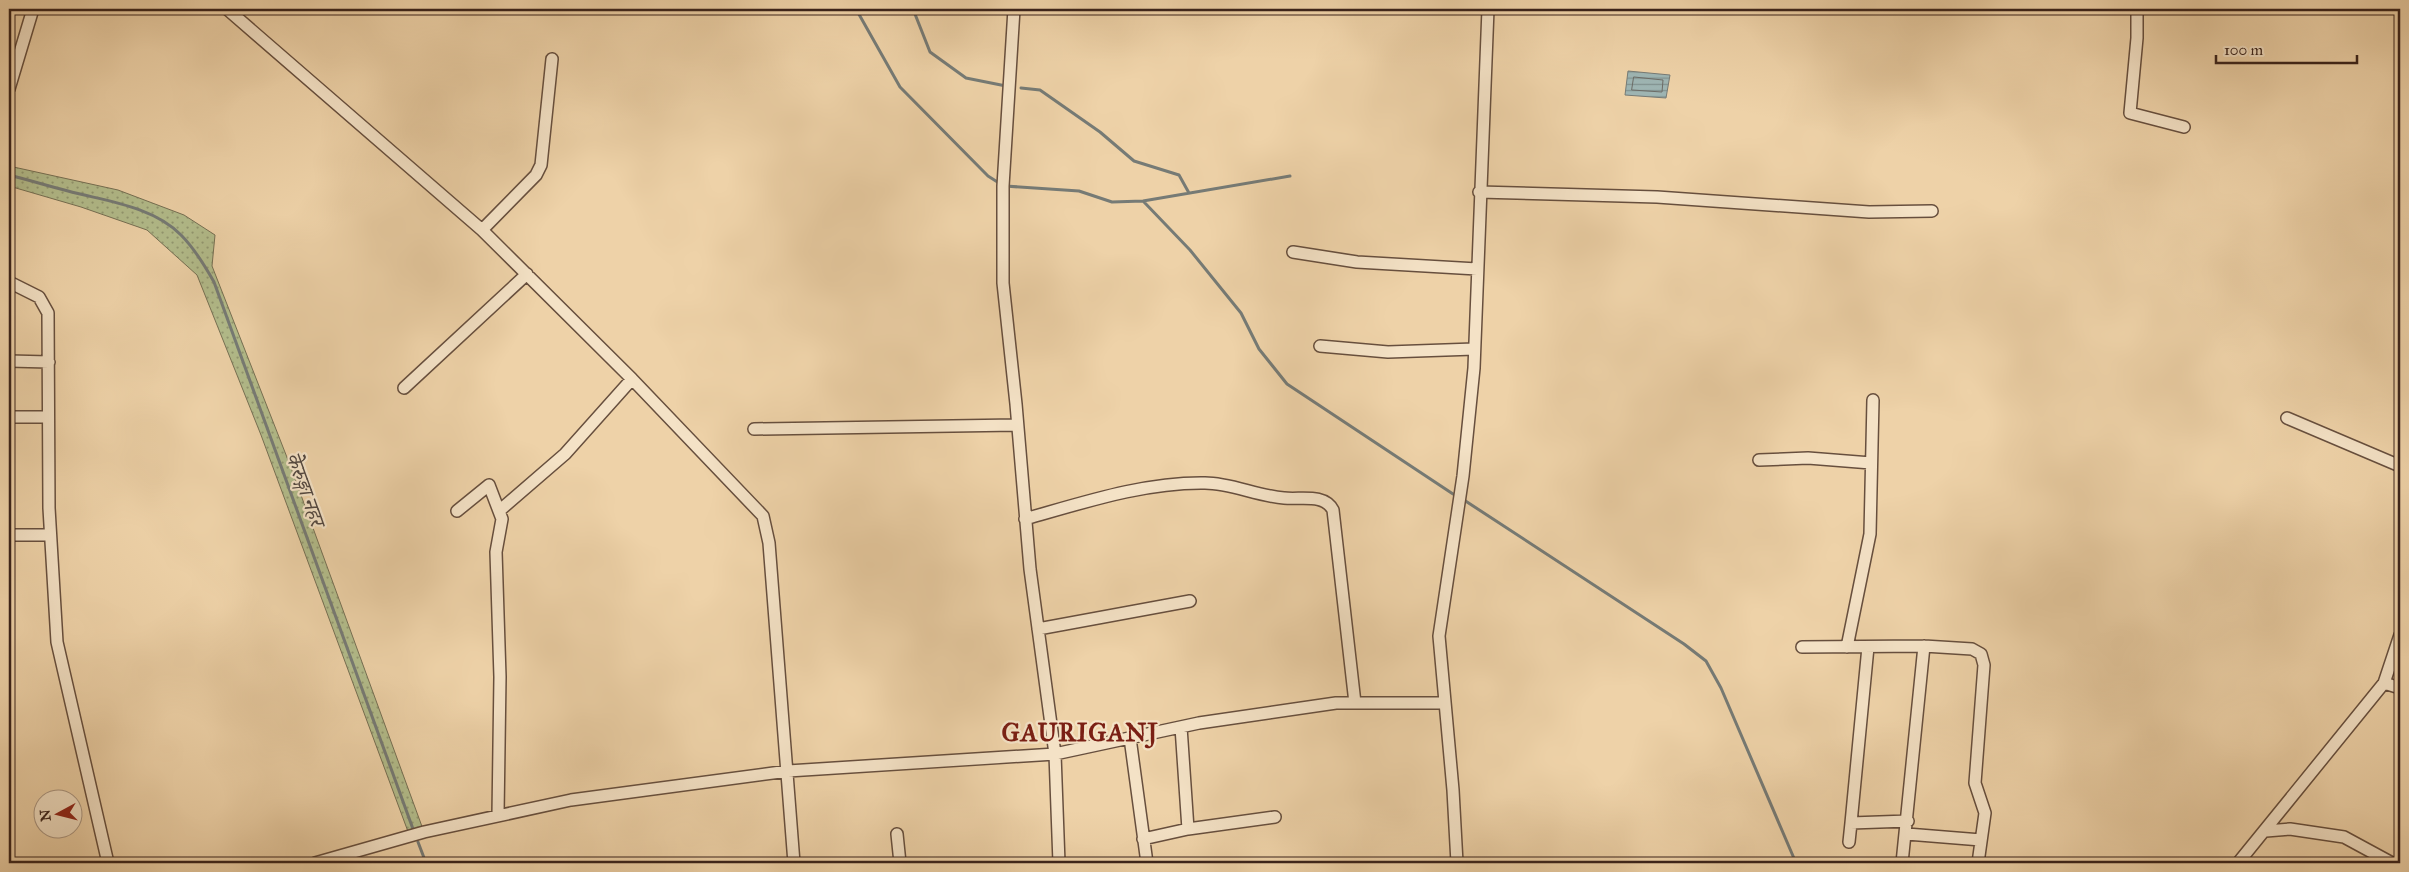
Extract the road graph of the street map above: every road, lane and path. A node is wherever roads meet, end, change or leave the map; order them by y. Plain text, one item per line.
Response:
1 (32, 9) edge
2 (227, 9) edge
3 (1014, 9) edge
4 (1488, 9) edge
5 (2137, 9) edge
6 (552, 59) dead end
7 (9, 89) edge
8 (2184, 127) dead end
9 (1479, 192) junction
10 (1932, 211) dead end
11 (482, 230) junction
12 (1293, 252) dead end
13 (1477, 269) junction
14 (528, 274) junction
15 (9, 282) edge
16 (1320, 346) dead end
17 (1474, 349) junction
18 (9, 360) edge
19 (49, 362) junction
20 (632, 379) junction
21 (404, 388) dead end
22 (1873, 400) dead end
23 (9, 417) edge
24 (48, 417) junction
25 (2287, 418) dead end
26 (1016, 425) junction
27 (754, 429) dead end
28 (1759, 460) dead end
29 (1871, 463) junction
30 (2400, 466) edge
31 (457, 511) dead end
32 (498, 511) junction
33 (1024, 519) junction
34 (9, 536) edge
35 (50, 536) junction
36 (1190, 601) dead end
37 (1038, 629) junction
38 (2400, 635) edge
39 (1868, 646) junction
40 (1924, 646) junction
41 (1802, 647) dead end
42 (1847, 647) junction
43 (2384, 683) junction
44 (2400, 688) edge
45 (1355, 703) junction
46 (1445, 703) junction
47 (1182, 727) junction
48 (1130, 738) junction
49 (1055, 754) junction
50 (788, 771) junction
51 (498, 815) junction
52 (1275, 817) dead end
53 (1908, 821) junction
54 (1851, 823) junction
55 (1188, 829) junction
56 (2266, 831) junction
57 (896, 834) dead end
58 (1907, 834) junction
59 (1143, 839) junction
60 (1981, 840) junction
61 (1848, 842) dead end
62 (108, 863) edge
63 (315, 863) edge
64 (794, 863) edge
65 (900, 863) edge
66 (1059, 863) edge
67 (1147, 863) edge
68 (1457, 863) edge
69 (1902, 863) edge
70 (1978, 863) edge
71 (2238, 863) edge
72 (2392, 863) edge

1 - 7 street
2 - 11 street
3 - 26 street
4 - 9 street
5 - 8 street
6 - 11 street
9 - 10 street
9 - 13 street
11 - 14 street
12 - 13 street
13 - 17 street
14 - 20 street
14 - 21 street
15 - 19 street
16 - 17 street
17 - 46 street
18 - 19 street
19 - 24 street
20 - 32 street
20 - 50 street
22 - 29 street
23 - 24 street
24 - 35 street
25 - 30 street
26 - 27 street
26 - 33 street
28 - 29 street
29 - 42 street
31 - 32 street
32 - 51 street
33 - 37 street
33 - 45 street
34 - 35 street
35 - 62 street
36 - 37 street
37 - 49 street
38 - 43 street
39 - 40 street
39 - 42 street
39 - 54 street
40 - 53 street
40 - 60 street
41 - 42 street
43 - 44 street
43 - 56 street
45 - 46 street
45 - 47 street
46 - 68 street
47 - 48 street
47 - 55 street
48 - 49 street
48 - 59 street
49 - 50 street
49 - 66 street
50 - 51 street
50 - 64 street
51 - 63 street
52 - 55 street
53 - 54 street
53 - 58 street
54 - 61 street
55 - 59 street
56 - 71 street
56 - 72 street
57 - 65 street
58 - 60 street
58 - 69 street
59 - 67 street
60 - 70 street

